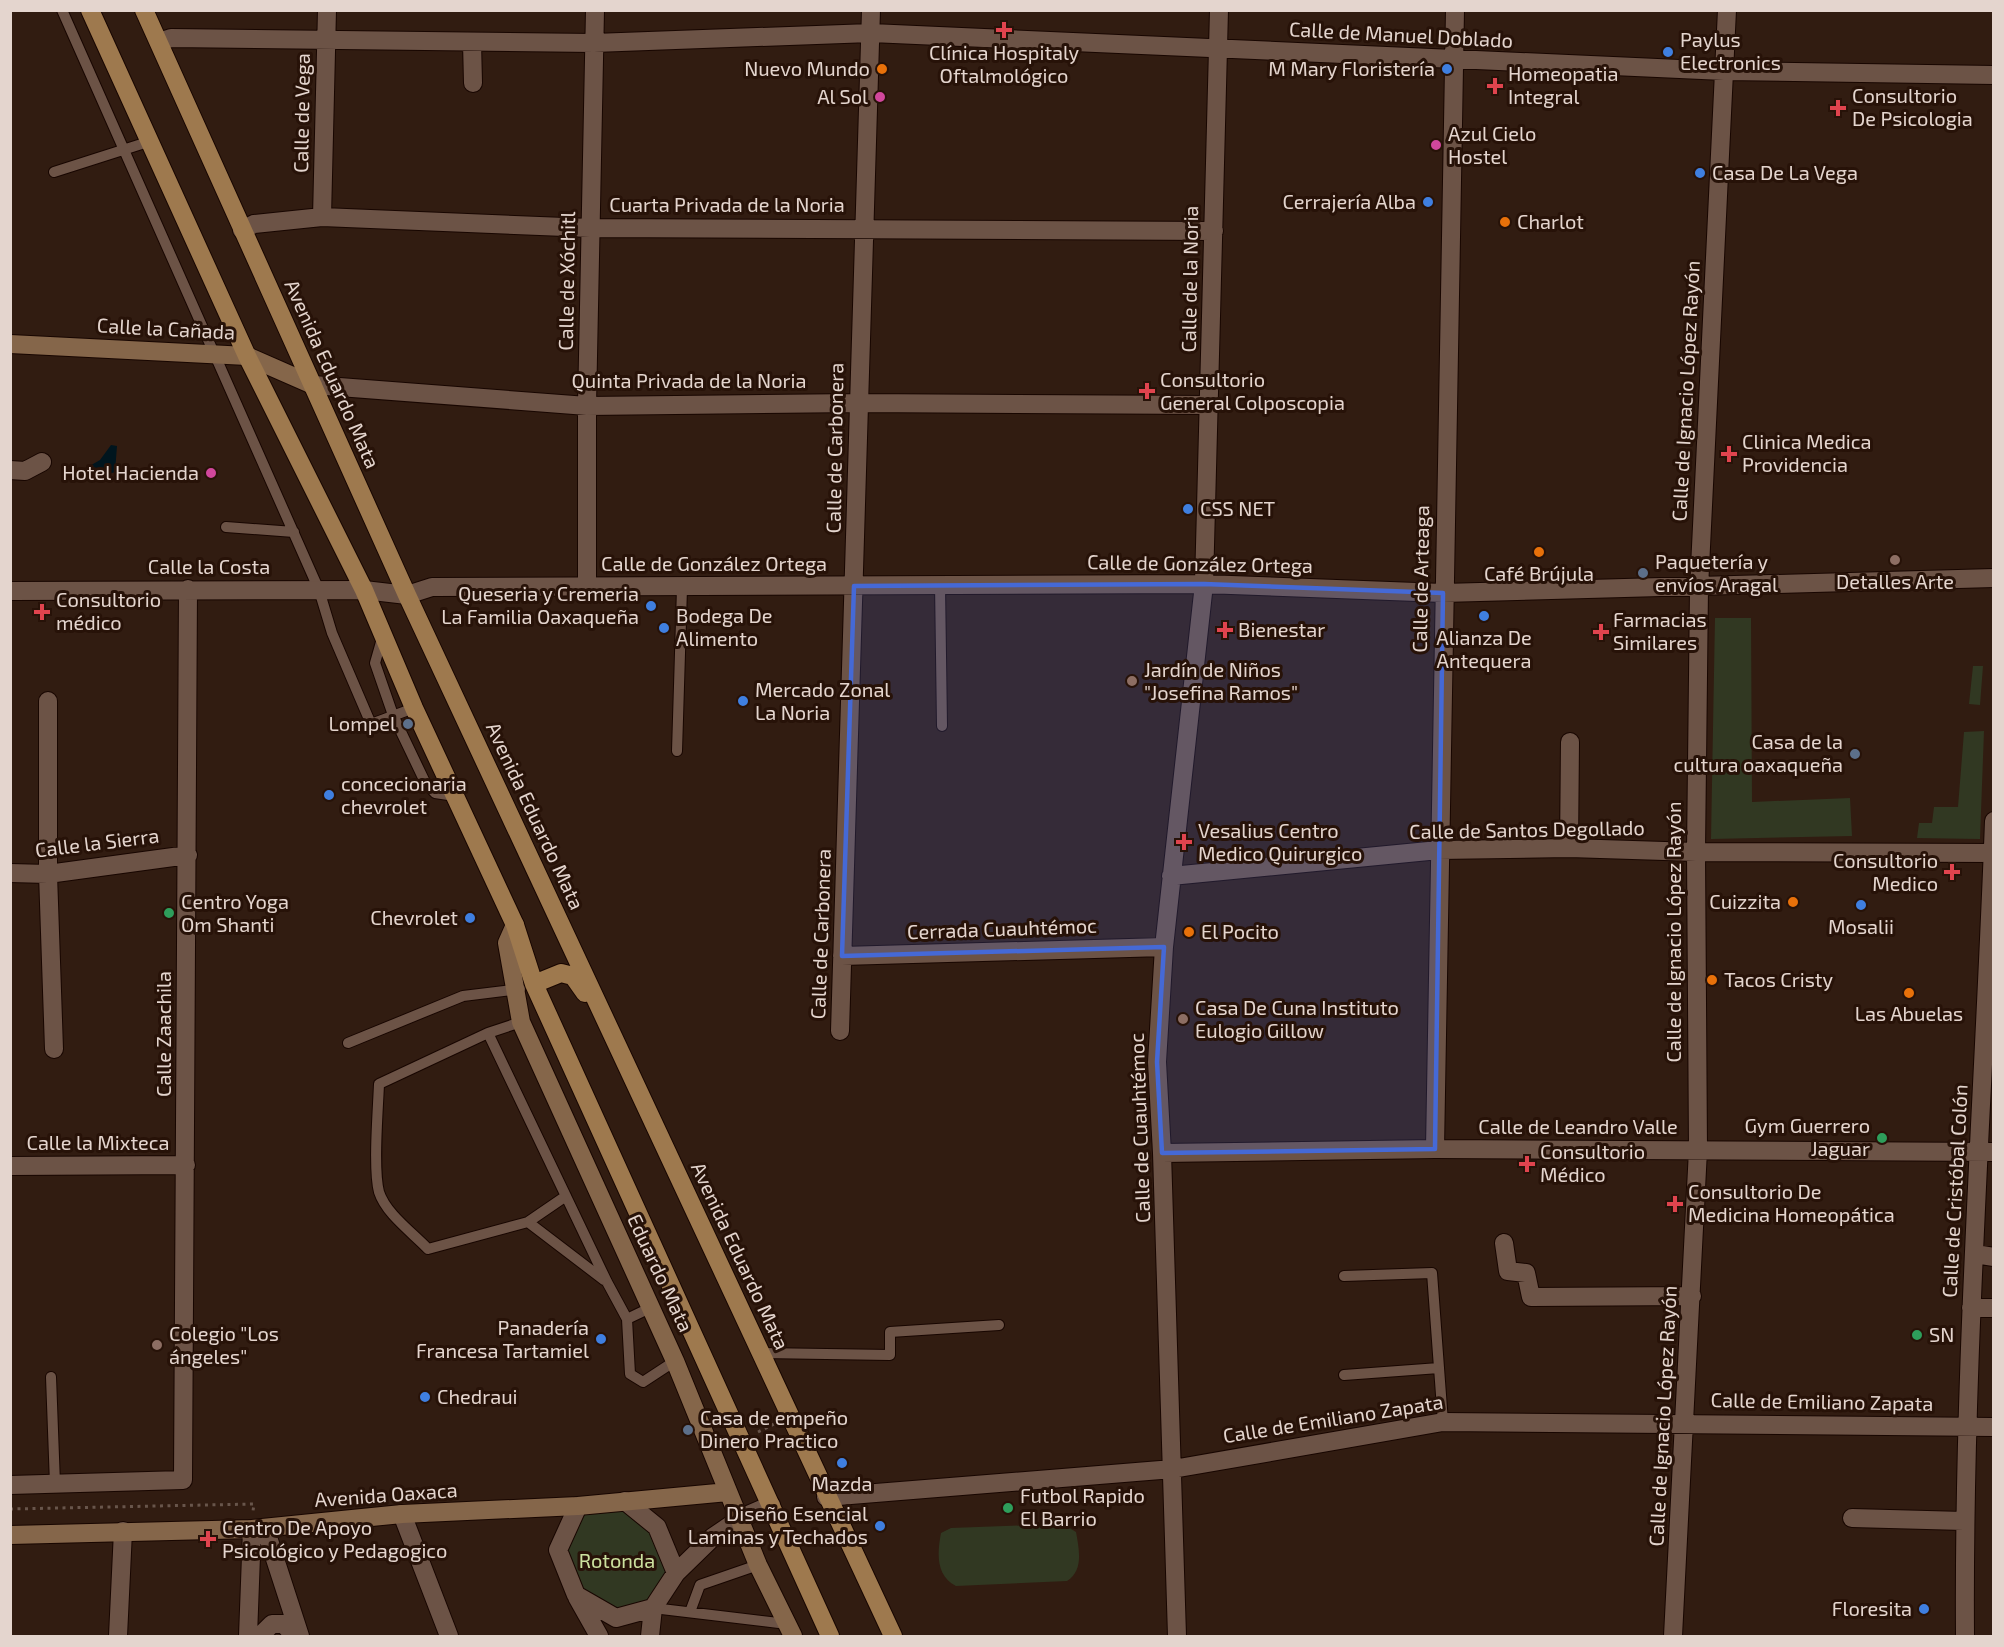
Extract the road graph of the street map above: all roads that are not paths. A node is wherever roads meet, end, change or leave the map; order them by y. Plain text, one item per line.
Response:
1 (62, 10) edge
2 (90, 10) edge
3 (144, 10) edge
4 (327, 10) edge
5 (595, 10) edge
6 (872, 10) edge
7 (1220, 10) edge
8 (1455, 10) edge
9 (1727, 10) edge
10 (871, 33) junction
11 (326, 39) junction
12 (159, 42) junction
13 (472, 42) junction
14 (594, 43) junction
15 (1218, 47) junction
16 (1453, 61) junction
17 (1724, 71) junction
18 (1994, 75) edge
19 (473, 82) dead end
20 (151, 141) junction
21 (124, 151) junction
22 (54, 172) dead end
23 (322, 216) junction
24 (863, 227) junction
25 (590, 228) junction
26 (242, 230) junction
27 (1214, 231) junction
28 (10, 344) edge
29 (212, 353) junction
30 (247, 356) junction
31 (313, 385) junction
32 (858, 403) junction
33 (1210, 405) junction
34 (587, 406) junction
35 (42, 462) dead end
36 (10, 470) edge
37 (226, 527) dead end
38 (294, 532) junction
39 (1994, 578) edge
40 (940, 584) junction
41 (1204, 584) junction
42 (854, 585) junction
43 (587, 588) junction
44 (682, 588) junction
45 (1699, 588) junction
46 (188, 589) junction
47 (319, 590) junction
48 (364, 590) junction
49 (10, 591) edge
50 (1443, 593) junction
51 (407, 595) junction
52 (383, 635) junction
53 (48, 701) dead end
54 (414, 708) junction
55 (393, 715) junction
56 (942, 726) dead end
57 (1570, 742) dead end
58 (677, 751) dead end
59 (455, 796) junction
60 (1994, 821) edge
61 (1569, 848) junction
62 (1439, 850) junction
63 (1696, 852) junction
64 (1993, 853) edge
65 (188, 855) junction
66 (10, 873) edge
67 (48, 874) junction
68 (1171, 876) junction
69 (515, 925) junction
70 (1164, 947) junction
71 (842, 956) junction
72 (534, 984) junction
73 (515, 991) junction
74 (1991, 1000) edge
75 (521, 1022) junction
76 (840, 1031) dead end
77 (488, 1033) junction
78 (348, 1043) dead end
79 (54, 1049) dead end
80 (634, 1079) junction
81 (1435, 1149) junction
82 (1698, 1150) junction
83 (1987, 1152) edge
84 (1162, 1153) junction
85 (186, 1165) junction
86 (10, 1166) edge
87 (566, 1197) junction
88 (528, 1222) junction
89 (1504, 1243) dead end
90 (1975, 1254) junction
91 (1994, 1257) edge
92 (1344, 1276) dead end
93 (607, 1282) junction
94 (1692, 1296) junction
95 (650, 1308) junction
96 (1971, 1308) junction
97 (1994, 1308) edge
98 (627, 1319) junction
99 (999, 1325) dead end
100 (760, 1353) junction
101 (675, 1361) junction
102 (1439, 1368) junction
103 (1344, 1375) dead end
104 (51, 1377) dead end
105 (1443, 1422) junction
106 (1684, 1422) junction
107 (1968, 1426) junction
108 (1994, 1426) edge
109 (1173, 1468) junction
110 (55, 1484) junction
111 (10, 1485) edge
112 (729, 1492) junction
113 (826, 1497) junction
114 (625, 1501) junction
115 (771, 1504) junction
116 (578, 1506) junction
117 (402, 1515) junction
118 (741, 1518) junction
119 (1852, 1518) dead end
120 (1964, 1521) junction
121 (258, 1528) junction
122 (123, 1531) junction
123 (10, 1535) edge
124 (758, 1565) junction
125 (676, 1573) junction
126 (576, 1595) junction
127 (653, 1608) junction
128 (690, 1612) junction
129 (790, 1630) edge
130 (118, 1636) edge
131 (248, 1636) edge
132 (260, 1636) edge
133 (294, 1636) edge
134 (300, 1636) edge
135 (449, 1636) edge
136 (599, 1636) edge
137 (650, 1636) edge
138 (830, 1636) edge
139 (892, 1636) edge
140 (1177, 1636) edge
141 (1673, 1636) edge
142 (1965, 1636) edge

1 - 21 lane
2 - 20 main road
3 - 12 main road, Avenida Eduardo Mata
4 - 11 street, Calle de Vega
5 - 14 street, Calle de Xóchitl
6 - 10 street, Calle de Carbonera
7 - 15 street, Calle de la Noria
8 - 16 street, Calle de Arteaga
9 - 17 street, Calle de Ignacio López Rayón
10 - 14 street, Calle de Manuel Doblado
10 - 15 street, Calle de Manuel Doblado
10 - 24 street, Calle de Carbonera
11 - 12 street, Calle de Manuel Doblado
11 - 13 street, Calle de Manuel Doblado
11 - 23 street, Calle de Vega
12 - 26 main road, Avenida Eduardo Mata
13 - 14 street, Calle de Manuel Doblado
13 - 19 street
14 - 25 street, Calle de Xóchitl
15 - 16 street, Calle de Manuel Doblado
15 - 27 street, Calle de la Noria
16 - 17 street, Calle de Manuel Doblado
16 - 50 street, Calle de Arteaga
17 - 18 street, Calle de Manuel Doblado
17 - 45 street, Calle de Ignacio López Rayón
20 - 21 lane
20 - 30 main road
21 - 22 lane
21 - 29 lane
23 - 25 street, Cuarta Privada de la Noria
23 - 26 street, Cuarta Privada de la Noria
24 - 25 street, Cuarta Privada de la Noria
24 - 27 street, Cuarta Privada de la Noria
24 - 32 street, Calle de Carbonera
25 - 34 street, Calle de Xóchitl
26 - 31 main road, Avenida Eduardo Mata
27 - 33 street, Calle de la Noria
28 - 29 street, Calle la Cañada
29 - 30 street, Calle la Cañada
29 - 38 lane
30 - 31 street, Calle la Cañada
30 - 48 main road
31 - 34 street, Quinta Privada de la Noria
31 - 51 main road, Avenida Eduardo Mata
32 - 33 street, Quinta Privada de la Noria
32 - 34 street, Quinta Privada de la Noria
32 - 42 street, Calle de Carbonera
33 - 41 street, Calle de la Noria
34 - 43 street, Calle de Xóchitl
35 - 36 street
37 - 38 lane
38 - 47 lane
39 - 45 street, Calle de González Ortega
40 - 41 street, Calle de González Ortega
40 - 42 street, Calle de González Ortega
40 - 56 lane
41 - 50 street, Calle de González Ortega
41 - 68 street, Calle de Cuauhtémoc
42 - 44 street, Calle de González Ortega
42 - 71 street, Calle de Carbonera
43 - 44 street, Calle de González Ortega
43 - 51 street, Calle de González Ortega
44 - 58 lane
45 - 50 street, Calle de González Ortega
45 - 63 street, Calle de Ignacio López Rayón
46 - 47 street, Calle la Costa
46 - 49 street, Calle la Costa
46 - 65 street, Calle Zaachila
47 - 48 street, Calle la Costa
47 - 55 lane
48 - 51 street, Calle la Costa
48 - 52 main road
50 - 62 street, Calle de Arteaga
51 - 80 main road, Avenida Eduardo Mata
52 - 54 main road
52 - 55 lane
53 - 67 street
54 - 55 lane
54 - 59 main road
55 - 59 lane
57 - 61 street
59 - 69 main road
60 - 64 street, Calle de Cristóbal Colón
61 - 62 street, Calle de Santos Degollado
61 - 63 street, Calle de Santos Degollado
62 - 68 street, Calle de Santos Degollado
62 - 81 street, Calle de Arteaga
63 - 64 street, Calle de Santos Degollado
63 - 82 street, Calle de Ignacio López Rayón
64 - 74 street, Calle de Cristóbal Colón
65 - 67 street, Calle la Sierra
65 - 85 street, Calle Zaachila
66 - 67 street, Calle la Sierra
67 - 79 street
68 - 70 street, Calle de Cuauhtémoc
69 - 72 main road
69 - 73 street, Eduardo Mata
70 - 71 street, Cerrada Cuauhtémoc
70 - 84 street, Calle de Cuauhtémoc
71 - 76 street, Calle de Carbonera
72 - 73 lane
72 - 80 main road
72 - 115 main road
73 - 75 street, Eduardo Mata
73 - 78 lane
74 - 83 street, Calle de Cristóbal Colón
75 - 77 lane
75 - 95 street, Eduardo Mata
77 - 87 lane
77 - 88 lane
80 - 100 main road, Avenida Eduardo Mata
81 - 82 street, Calle de Leandro Valle
81 - 84 street, Calle de Leandro Valle
82 - 83 street, Calle de Leandro Valle
82 - 94 street, Calle de Ignacio López Rayón
83 - 90 street, Calle de Cristóbal Colón
84 - 109 street, Calle de Cuauhtémoc
85 - 86 street, Calle la Mixteca
85 - 110 street, Calle Zaachila
87 - 88 lane
87 - 93 lane
88 - 93 lane
89 - 94 street
90 - 91 street
90 - 96 street, Calle de Cristóbal Colón
92 - 102 lane
93 - 98 lane
94 - 106 street, Calle de Ignacio López Rayón
95 - 98 lane
95 - 101 street, Eduardo Mata
96 - 97 street
96 - 107 street, Calle de Cristóbal Colón
98 - 101 lane
99 - 100 lane
100 - 113 main road, Avenida Eduardo Mata
101 - 112 street, Eduardo Mata
102 - 103 lane
102 - 105 lane
104 - 110 lane
105 - 106 street, Calle de Emiliano Zapata
105 - 109 street, Calle de Emiliano Zapata
106 - 107 street, Calle de Emiliano Zapata
106 - 141 street, Calle de Ignacio López Rayón
107 - 108 street, Calle de Emiliano Zapata
107 - 120 street, Calle de Cristóbal Colón
109 - 113 street, Calle de Emiliano Zapata
109 - 140 street, Calle de Cuauhtémoc
110 - 111 street
112 - 114 street, Avenida Oaxaca
112 - 118 street, Eduardo Mata
113 - 139 main road, Avenida Eduardo Mata
114 - 116 street, Avenida Oaxaca
114 - 125 street
115 - 118 street
115 - 138 main road
116 - 117 street, Avenida Oaxaca
116 - 126 street
117 - 121 street, Avenida Oaxaca
117 - 135 street
118 - 124 street, Eduardo Mata
118 - 125 street
119 - 120 street
120 - 142 street, Calle de Cristóbal Colón
121 - 122 street, Avenida Oaxaca
121 - 131 street
121 - 134 street
122 - 123 street, Avenida Oaxaca
122 - 130 street
124 - 128 lane
124 - 129 street, Eduardo Mata
125 - 127 street
126 - 127 street
126 - 136 street
127 - 128 lane
127 - 137 street
128 - 129 lane
132 - 133 street

